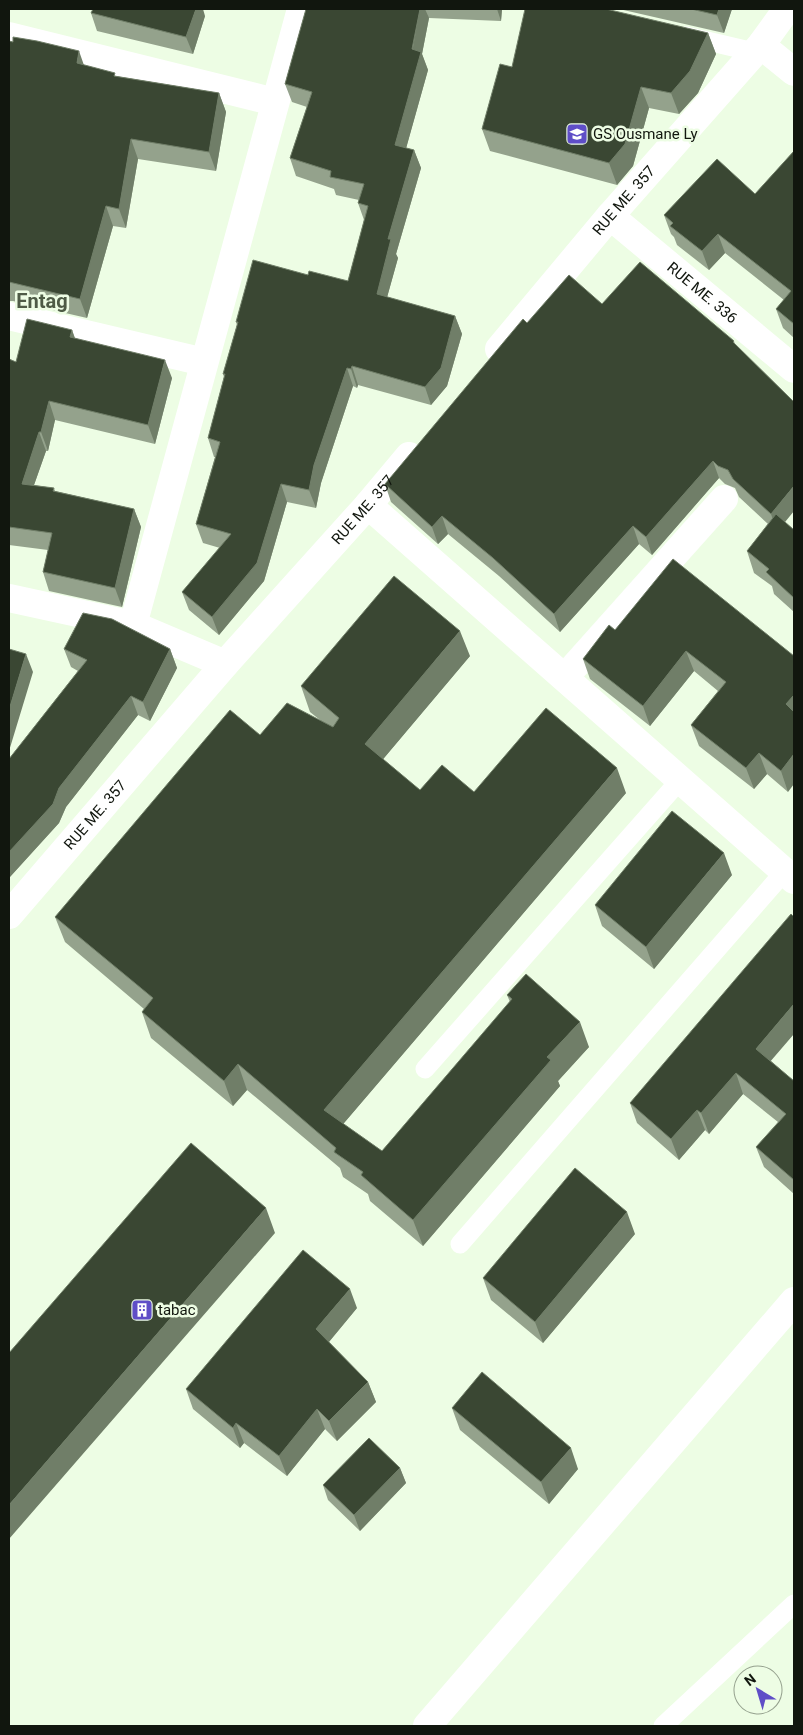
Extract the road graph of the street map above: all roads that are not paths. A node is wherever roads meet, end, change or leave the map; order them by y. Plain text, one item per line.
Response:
1 (301, 9) edge
2 (787, 9) edge
3 (668, 32) edge
4 (9, 36) edge
5 (758, 48) junction
6 (794, 72) edge
7 (275, 102) junction
8 (610, 216) junction
9 (9, 316) edge
10 (204, 362) junction
11 (483, 368) edge
12 (794, 369) edge
13 (425, 436) edge
14 (724, 499) dead end
15 (368, 505) junction
16 (9, 598) edge
17 (133, 625) junction
18 (225, 664) junction
19 (565, 678) junction
20 (681, 779) junction
21 (791, 870) edge
22 (9, 915) edge
23 (425, 1069) dead end
24 (460, 1244) dead end
25 (794, 1301) edge
26 (794, 1604) edge
27 (427, 1726) edge
28 (663, 1726) edge

1 - 7 street
2 - 5 street, RUE ME. 357
3 - 5 lane
4 - 7 street
5 - 6 street
5 - 8 street, RUE ME. 357
7 - 10 street
8 - 11 street, RUE ME. 357
8 - 12 street, RUE ME. 336
9 - 10 street
10 - 17 street
13 - 15 street, RUE ME. 357
14 - 19 street
15 - 18 street, RUE ME. 357
15 - 19 street
16 - 17 street
17 - 18 street
18 - 22 street, RUE ME. 357
19 - 20 street
20 - 21 street
20 - 23 lane
21 - 24 lane
25 - 27 street
26 - 28 lane

